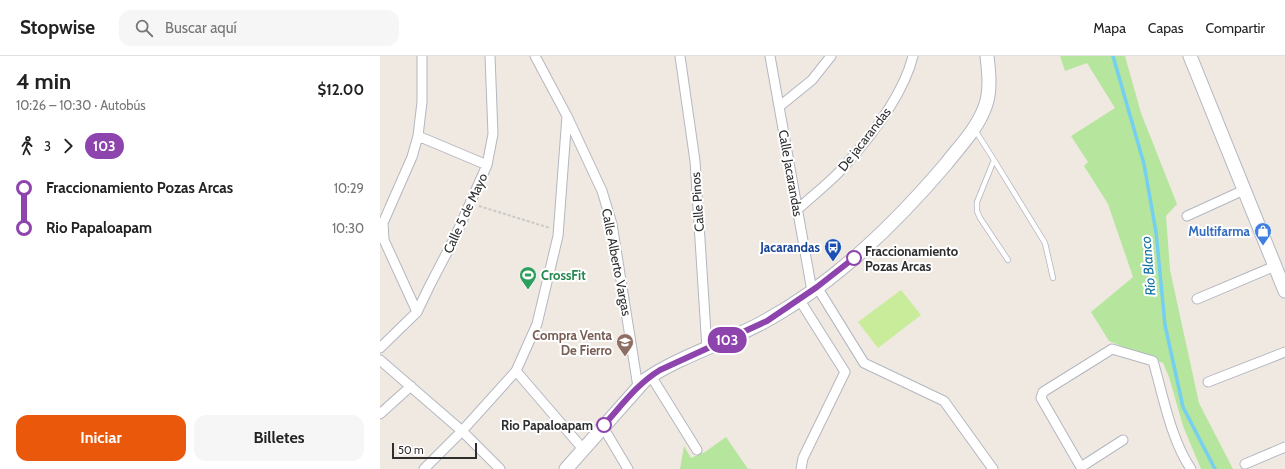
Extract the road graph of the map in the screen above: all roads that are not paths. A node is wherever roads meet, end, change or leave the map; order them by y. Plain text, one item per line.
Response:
1 (422, 56) edge
2 (490, 56) edge
3 (535, 56) edge
4 (680, 56) edge
5 (770, 56) edge
6 (831, 56) edge
7 (913, 56) edge
8 (986, 56) edge
9 (1190, 56) edge
10 (780, 106) junction
11 (567, 116) junction
12 (974, 129) junction
13 (418, 136) junction
14 (994, 160) junction
15 (487, 165) junction
16 (1244, 190) junction
17 (798, 209) junction
18 (1186, 216) dead end
19 (1008, 260) dead end
20 (1274, 266) junction
21 (1053, 278) dead end
22 (815, 289) junction
23 (1285, 291) edge
24 (800, 299) junction
25 (1196, 299) dead end
26 (417, 312) junction
27 (380, 348) edge
28 (707, 349) junction
29 (1285, 352) edge
30 (380, 360) edge
31 (516, 371) junction
32 (651, 376) junction
33 (1208, 382) dead end
34 (410, 386) junction
35 (638, 387) junction
36 (380, 414) edge
37 (603, 427) junction
38 (462, 431) junction
39 (1123, 440) dead end
40 (1285, 447) edge
41 (583, 449) junction
42 (697, 450) dead end
43 (1245, 464) dead end
44 (1082, 468) edge
45 (424, 469) edge
46 (500, 469) edge
47 (566, 469) edge
48 (628, 469) edge
49 (801, 469) edge
50 (994, 469) edge
51 (1191, 469) edge

1 - 13 street
2 - 15 street, Calle 5 de Mayo
3 - 11 street, Calle Alberto Vargas
4 - 28 street, Calle Pinos
5 - 10 street, Calle Jacarandas
6 - 10 street
7 - 17 street, De jacarandas
8 - 12 main road
9 - 16 main road
10 - 17 street, Calle Jacarandas
11 - 31 street
11 - 35 street, Calle Alberto Vargas
12 - 14 lane
12 - 22 main road
13 - 15 street
13 - 26 street
14 - 19 lane
14 - 21 lane
15 - 26 street, Calle 5 de Mayo
16 - 18 street
16 - 20 main road
17 - 22 street, Calle Jacarandas
20 - 23 main road
20 - 25 street
22 - 24 main road
22 - 50 street
24 - 28 main road
24 - 49 street
26 - 27 street, Calle 5 de Mayo
28 - 32 main road
29 - 33 street
30 - 34 street
31 - 38 street
31 - 41 street
32 - 35 main road
32 - 42 street
34 - 36 street
34 - 38 street
35 - 37 main road
37 - 41 main road
37 - 48 street
38 - 45 street
38 - 46 street
39 - 44 street
40 - 43 street
41 - 47 main road
44 - 51 street

